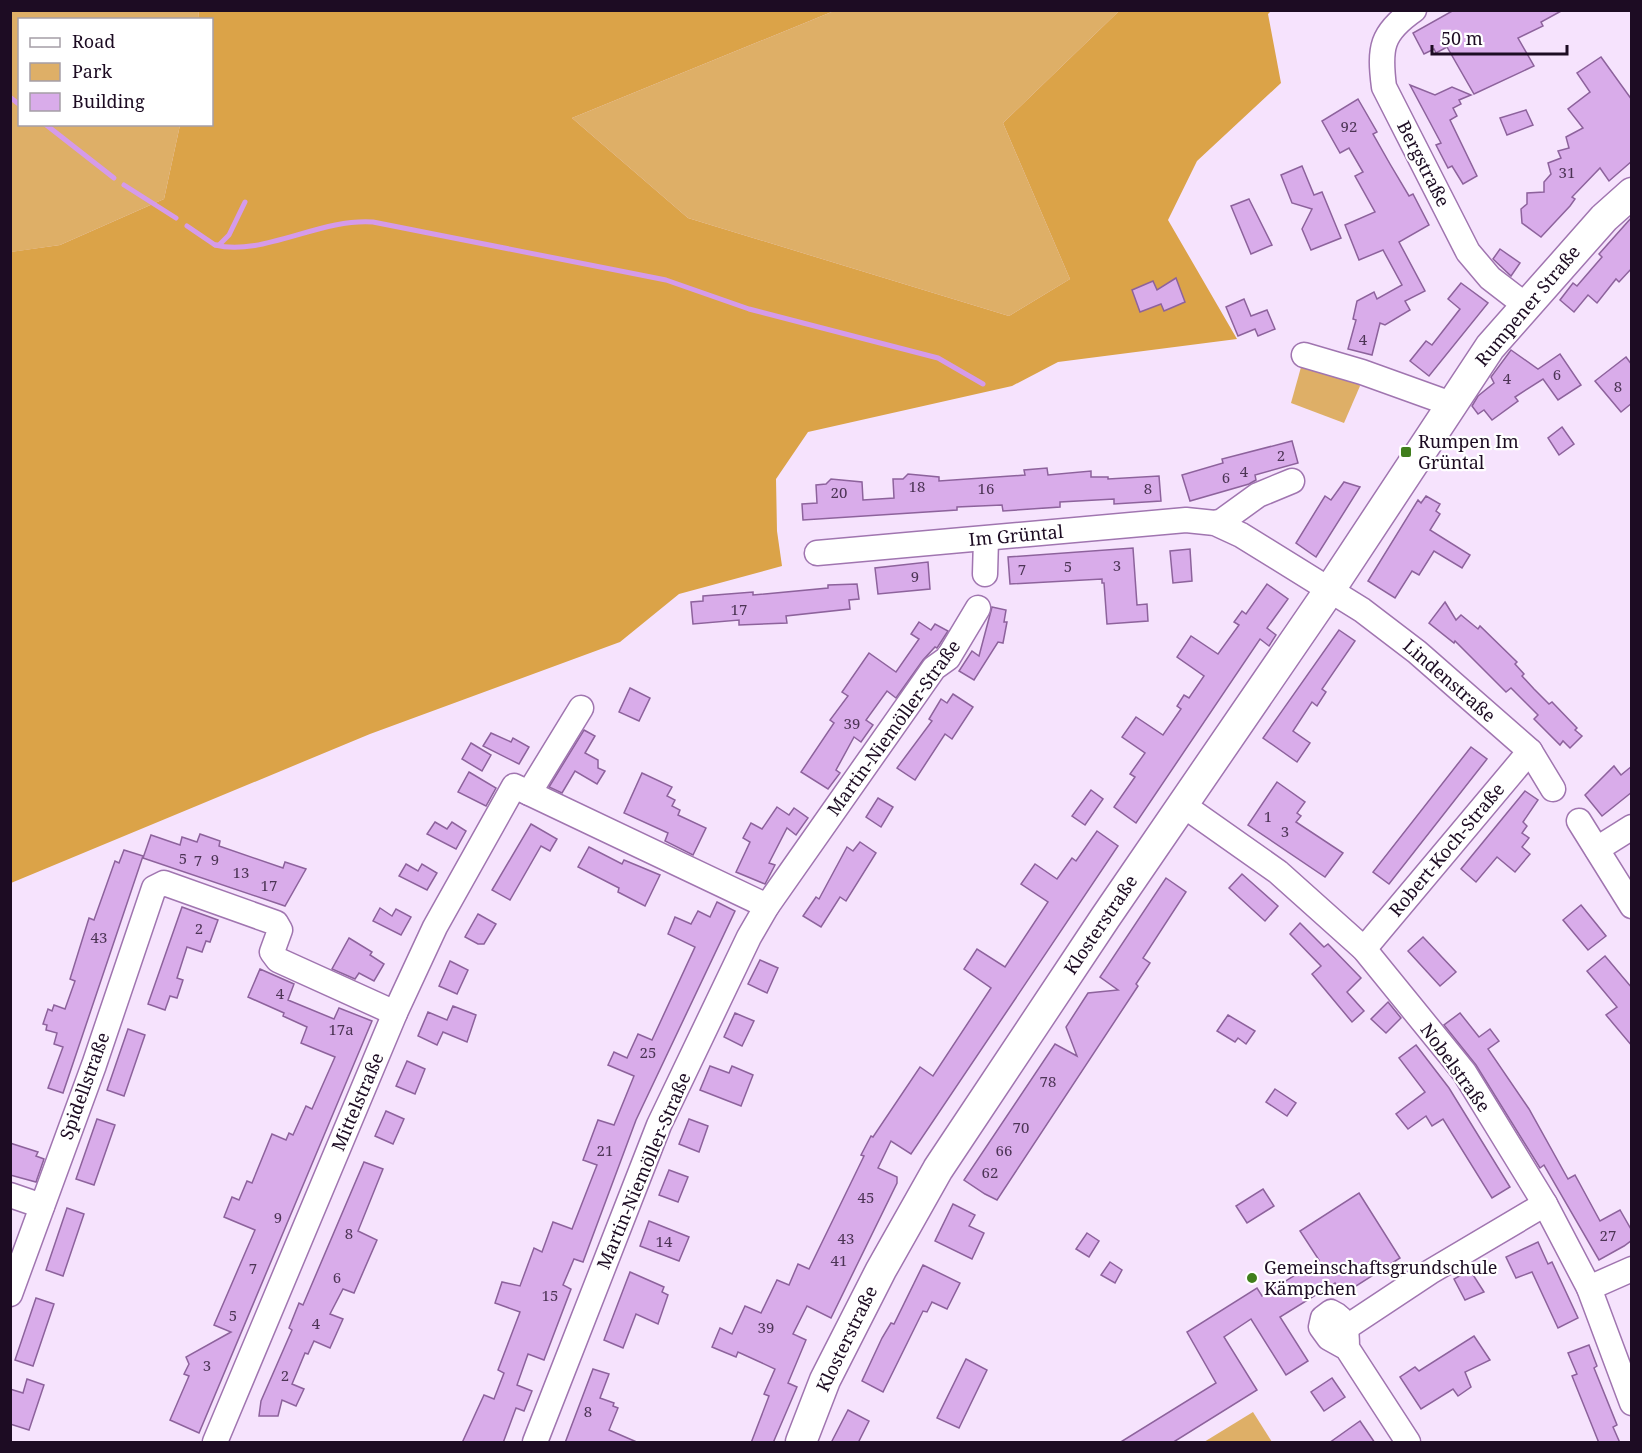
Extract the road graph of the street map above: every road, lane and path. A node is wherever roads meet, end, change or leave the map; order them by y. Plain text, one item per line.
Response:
1 (1414, 10) edge
2 (1632, 193) edge
3 (1525, 305) junction
4 (1304, 356) dead end
5 (1444, 416) junction
6 (1292, 481) dead end
7 (1215, 523) junction
8 (986, 539) junction
9 (817, 553) dead end
10 (985, 574) dead end
11 (1329, 591) junction
12 (978, 608) dead end
13 (581, 708) dead end
14 (1530, 751) junction
15 (1553, 789) dead end
16 (529, 793) junction
17 (1183, 805) junction
18 (1579, 821) dead end
19 (1632, 827) edge
20 (1597, 849) junction
21 (767, 906) junction
22 (1632, 906) edge
23 (1364, 950) junction
24 (395, 1012) junction
25 (10, 1195) edge
26 (1545, 1204) junction
27 (42, 1206) junction
28 (18, 1247) edge
29 (1632, 1269) edge
30 (1589, 1288) junction
31 (10, 1294) edge
32 (1632, 1404) edge
33 (215, 1443) edge
34 (535, 1443) edge
35 (801, 1443) edge
36 (1408, 1443) edge

1 - 3 street, Bergstraße
2 - 3 main road, Rumpener Straße
3 - 5 main road, Rumpener Straße
4 - 5 street
5 - 11 main road, Klosterstraße
6 - 7 street
7 - 8 street, Im Grüntal
7 - 11 street, Im Grüntal
8 - 9 street, Im Grüntal
8 - 10 street
11 - 14 street, Lindenstraße
11 - 17 main road, Klosterstraße
12 - 21 street, Martin-Niemöller-Straße
13 - 16 street
14 - 15 street, Lindenstraße
14 - 23 street, Robert-Koch-Straße
16 - 21 street
16 - 24 street, Mittelstraße
17 - 23 street, Nobelstraße
17 - 35 main road, Klosterstraße
18 - 20 street
19 - 20 street
20 - 22 street
21 - 34 street, Martin-Niemöller-Straße
23 - 26 street, Nobelstraße
24 - 27 street, Spidellstraße
24 - 33 street, Mittelstraße
25 - 27 street
26 - 30 street, Nobelstraße
26 - 36 street
27 - 28 street, Spidellstraße
28 - 31 street, Spidellstraße
29 - 30 street
30 - 32 street, Nobelstraße

